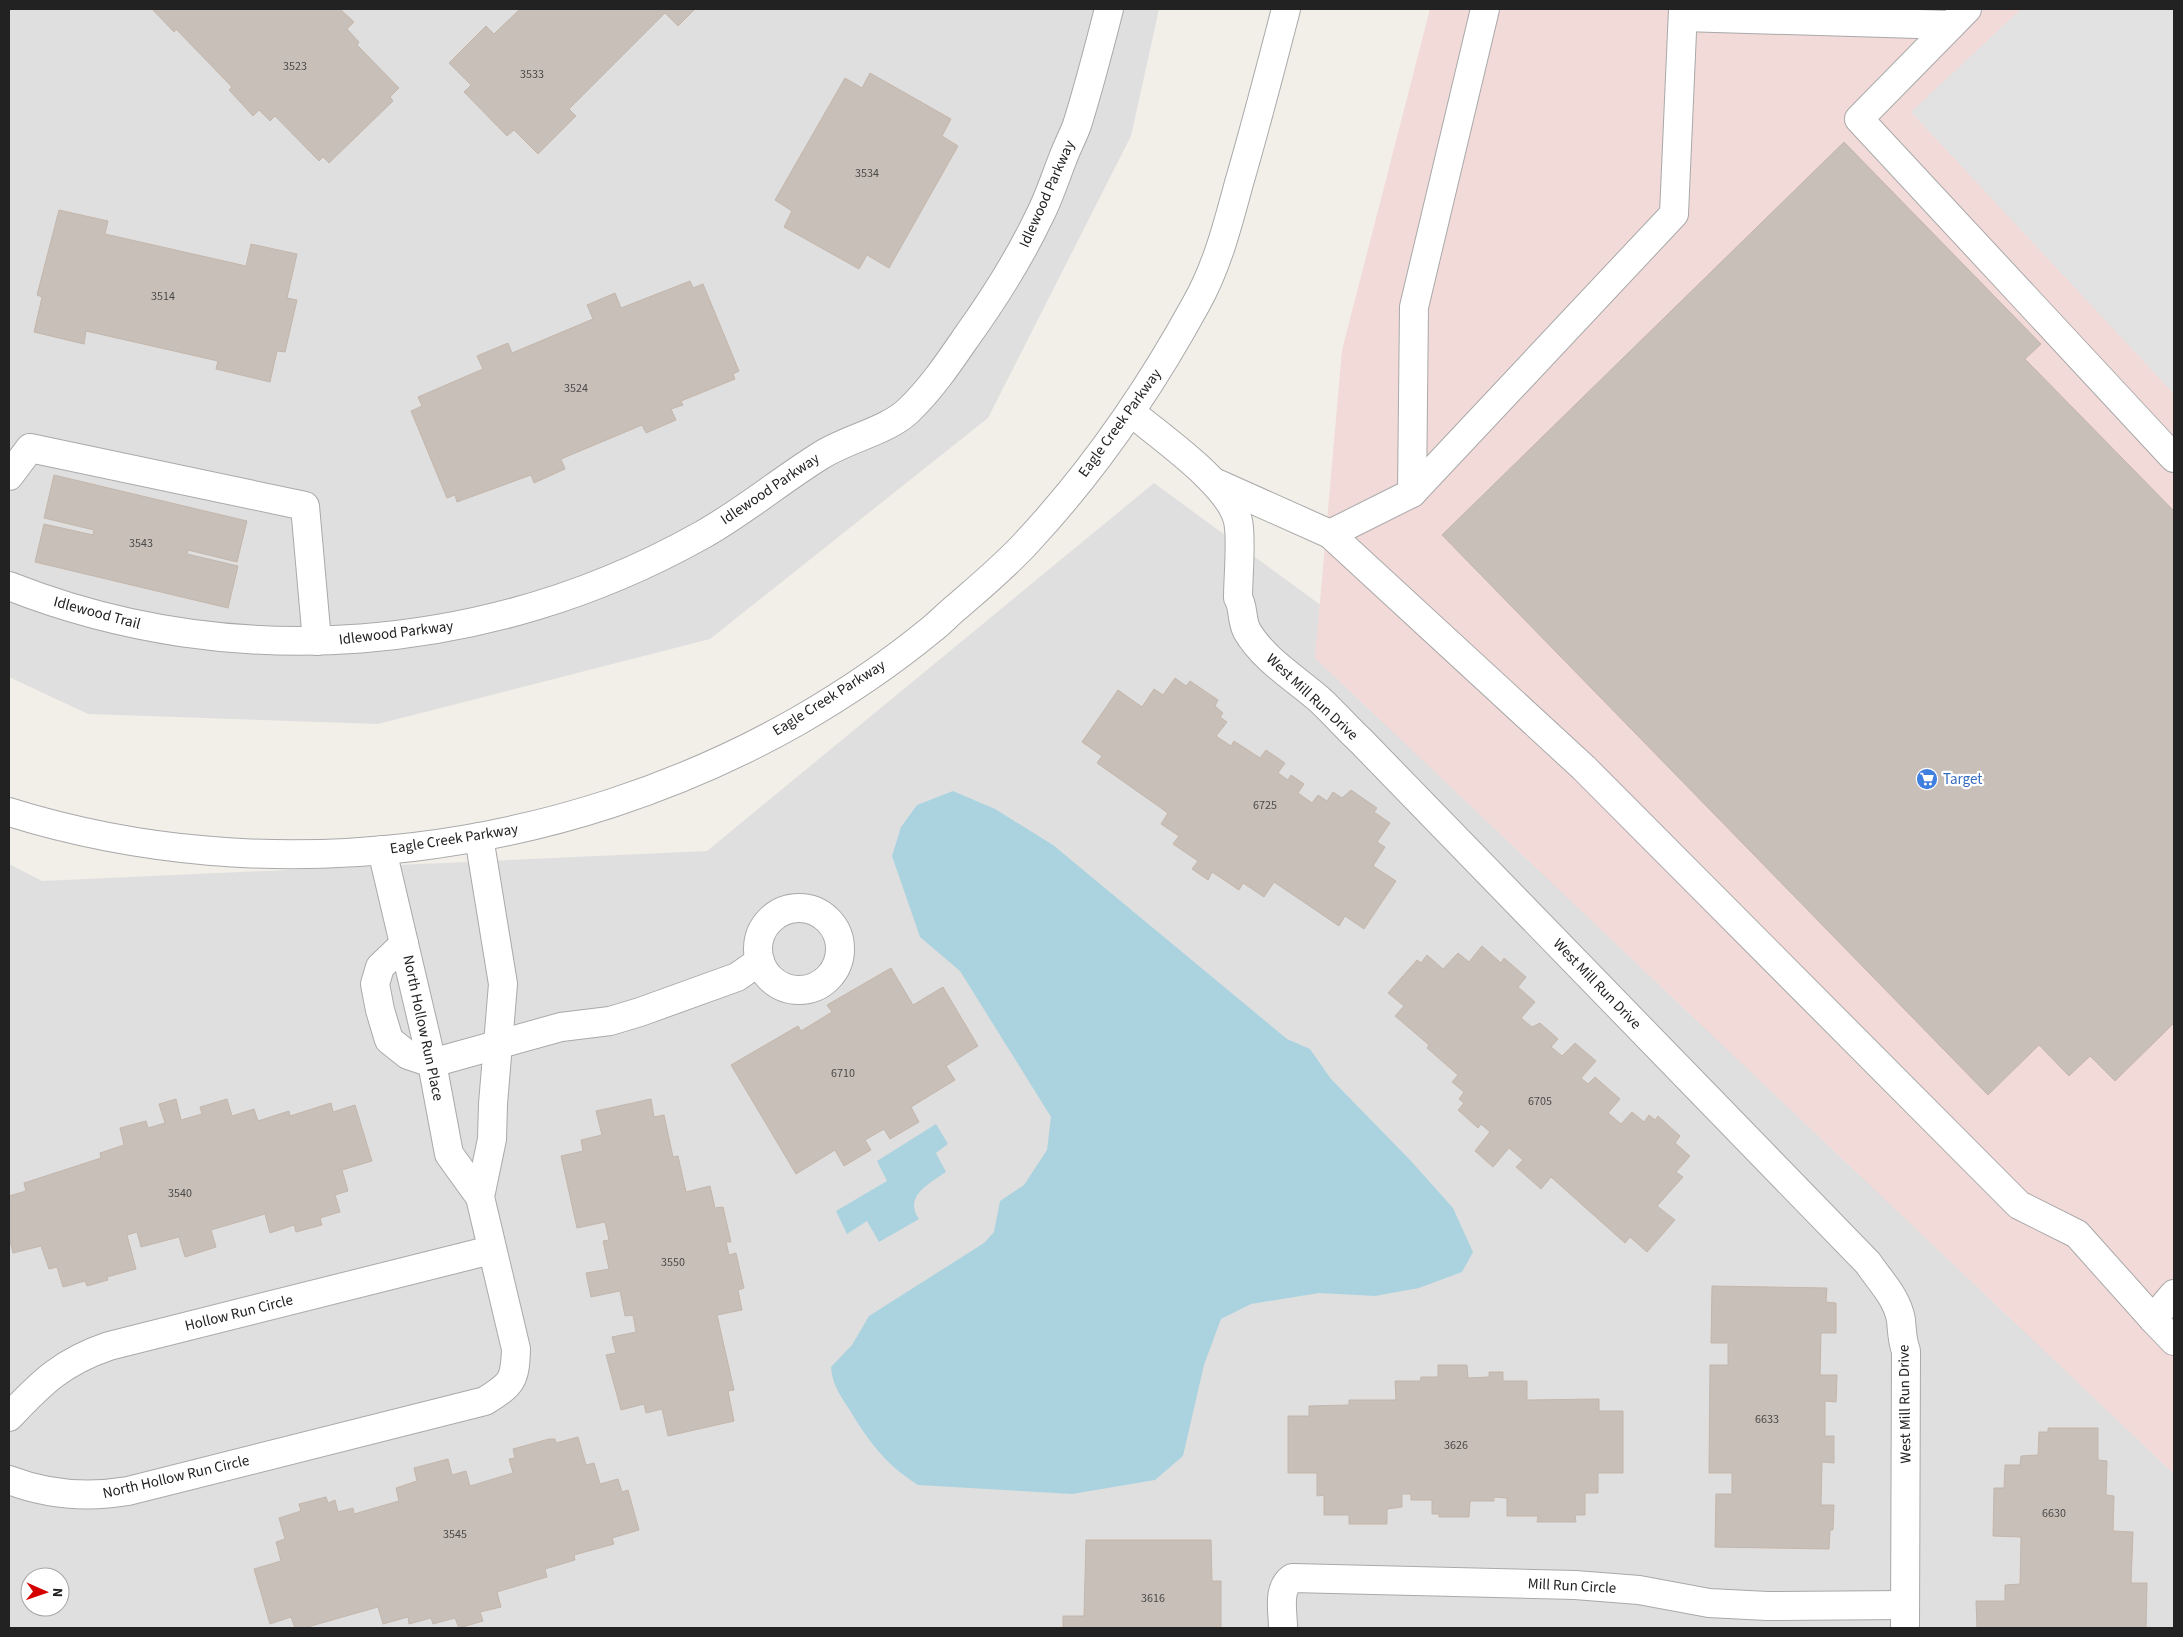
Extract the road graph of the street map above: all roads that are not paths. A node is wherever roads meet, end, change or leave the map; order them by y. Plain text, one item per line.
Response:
1 (1109, 9) edge
2 (1286, 9) edge
3 (1485, 9) edge
4 (1683, 13) edge
5 (1959, 17) edge
6 (1131, 412) junction
7 (2174, 458) edge
8 (9, 476) edge
9 (1214, 483) junction
10 (1412, 493) junction
11 (1330, 534) junction
12 (9, 586) edge
13 (187, 634) joint
14 (317, 642) junction
15 (9, 812) edge
16 (479, 837) junction
17 (382, 850) junction
18 (404, 944) junction
19 (760, 961) dead end
20 (499, 1045) junction
21 (432, 1063) junction
22 (480, 1197) junction
23 (491, 1250) junction
24 (2174, 1294) edge
25 (2153, 1319) junction
26 (2174, 1341) edge
27 (9, 1417) edge
28 (342, 1437) joint
29 (9, 1480) edge
30 (1905, 1617) edge
31 (1283, 1628) edge

1 - 14 street, Idlewood Parkway
2 - 6 street, Eagle Creek Parkway
3 - 10 street
4 - 5 street
4 - 10 street
5 - 7 street
6 - 9 street, West Mill Run Drive
6 - 16 street, Eagle Creek Parkway
8 - 14 street
9 - 11 street
9 - 30 street, West Mill Run Drive
10 - 11 street
11 - 25 street
12 - 13 street, Idlewood Trail
13 - 14 street, Idlewood Parkway
15 - 17 street, Eagle Creek Parkway
16 - 17 street, Eagle Creek Parkway
16 - 20 street, North Hollow Run Place
17 - 18 street, North Hollow Run Place
18 - 21 street, North Hollow Run Place
18 - 21 street
19 - 20 street
20 - 21 street
20 - 22 street, North Hollow Run Place
21 - 22 street, North Hollow Run Place
22 - 23 street, North Hollow Run Place
23 - 27 street, Hollow Run Circle
23 - 28 street, North Hollow Run Place
24 - 25 street
25 - 26 street
28 - 29 street, North Hollow Run Circle
30 - 31 street, Mill Run Circle

